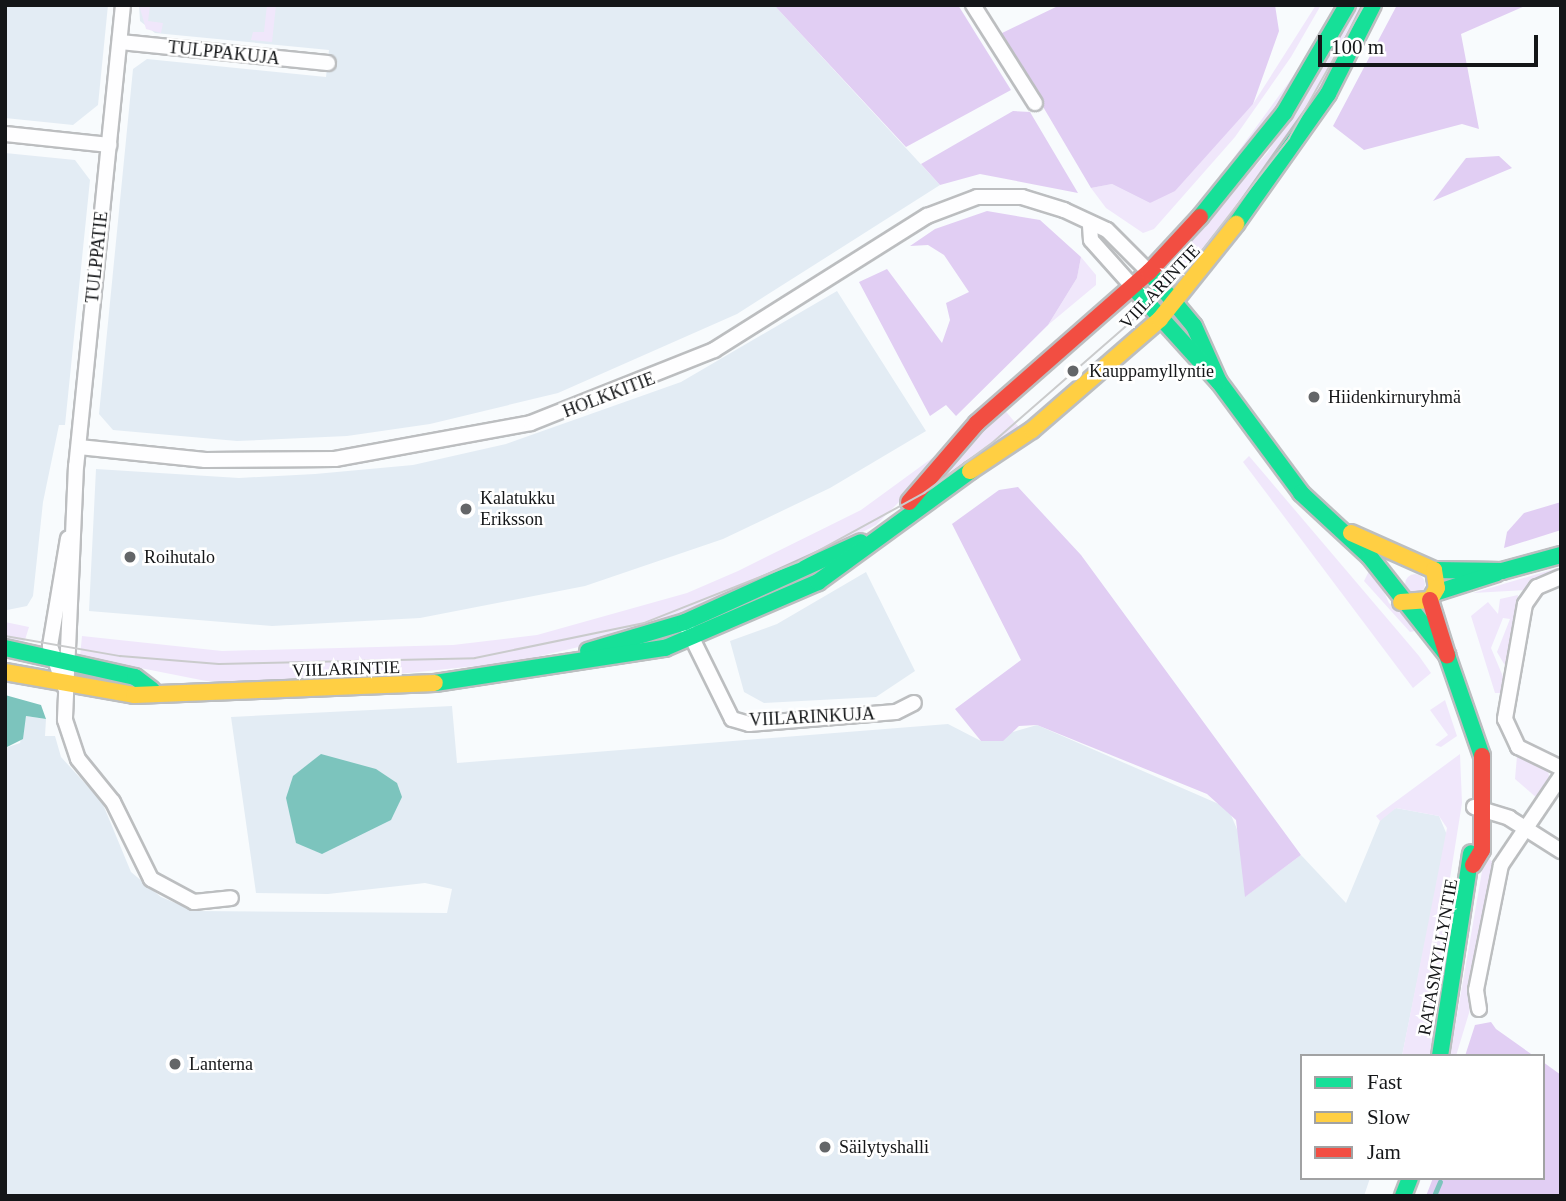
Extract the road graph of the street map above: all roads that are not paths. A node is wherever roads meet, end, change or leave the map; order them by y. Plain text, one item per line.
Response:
1 (123, 5) edge
2 (973, 5) edge
3 (1348, 5) edge
4 (1373, 5) edge
5 (120, 42) junction
6 (328, 63) dead end
7 (1035, 103) dead end
8 (5, 134) edge
9 (109, 145) junction
10 (1090, 226) junction
11 (1149, 272) junction
12 (1133, 287) junction
13 (1175, 304) junction
14 (1160, 319) junction
15 (1219, 382) junction
16 (79, 447) junction
17 (74, 510) junction
18 (895, 520) junction
19 (1343, 530) junction
20 (866, 540) junction
21 (1561, 555) edge
22 (1414, 559) junction
23 (1434, 570) junction
24 (1502, 571) junction
25 (1561, 578) edge
26 (1391, 587) junction
27 (1433, 597) junction
28 (1401, 602) junction
29 (685, 622) junction
30 (691, 639) junction
31 (5, 648) edge
32 (1447, 655) junction
33 (51, 657) junction
34 (69, 662) junction
35 (540, 666) junction
36 (5, 672) edge
37 (65, 688) junction
38 (152, 690) junction
39 (914, 704) dead end
40 (1561, 768) edge
41 (1561, 776) edge
42 (1480, 808) junction
43 (1526, 827) junction
44 (1561, 851) edge
45 (230, 898) dead end
46 (1479, 1009) dead end
47 (1440, 1054) edge

1 - 5 street, TULPPATIE
2 - 7 street
3 - 11 main road, VIILARINTIE
4 - 13 main road, VIILARINTIE
5 - 6 street, TULPPAKUJA
5 - 9 street, TULPPATIE
8 - 9 street
9 - 16 street, TULPPATIE
10 - 11 street, HOLKKITIE
10 - 12 street
10 - 16 street, HOLKKITIE
11 - 12 main road, VIILARINTIE
11 - 13 main road
12 - 14 main road
12 - 18 main road, VIILARINTIE
13 - 14 main road, VIILARINTIE
13 - 15 main road
14 - 15 main road
14 - 18 main road, VIILARINTIE
15 - 19 main road
16 - 17 street, TULPPATIE
17 - 33 street, TULPPATIE
17 - 34 street, TULPPATIE
18 - 20 main road, VIILARINTIE
19 - 22 main road
19 - 26 main road
20 - 29 main road, VIILARINTIE
20 - 30 main road, VIILARINTIE
21 - 24 main road
22 - 23 main road
22 - 26 main road
23 - 24 main road
23 - 27 main road
24 - 27 main road
25 - 40 street
26 - 28 main road
27 - 28 main road
27 - 32 main road, RATASMYLLYNTIE
28 - 32 main road, RATASMYLLYNTIE
29 - 30 street, VIILARINKUJA
29 - 35 main road, VIILARINTIE
30 - 35 main road, VIILARINTIE
30 - 39 street, VIILARINKUJA
31 - 33 main road, VIILARINTIE
32 - 42 main road, RATASMYLLYNTIE
33 - 34 main road, VIILARINTIE
33 - 37 street, TULPPATIE
34 - 37 street, TULPPATIE
34 - 38 main road, VIILARINTIE
35 - 38 main road, VIILARINTIE
36 - 37 main road, VIILARINTIE
37 - 38 main road, VIILARINTIE
37 - 45 street
41 - 43 street
42 - 43 street
42 - 47 main road, RATASMYLLYNTIE
43 - 44 street
43 - 46 street

